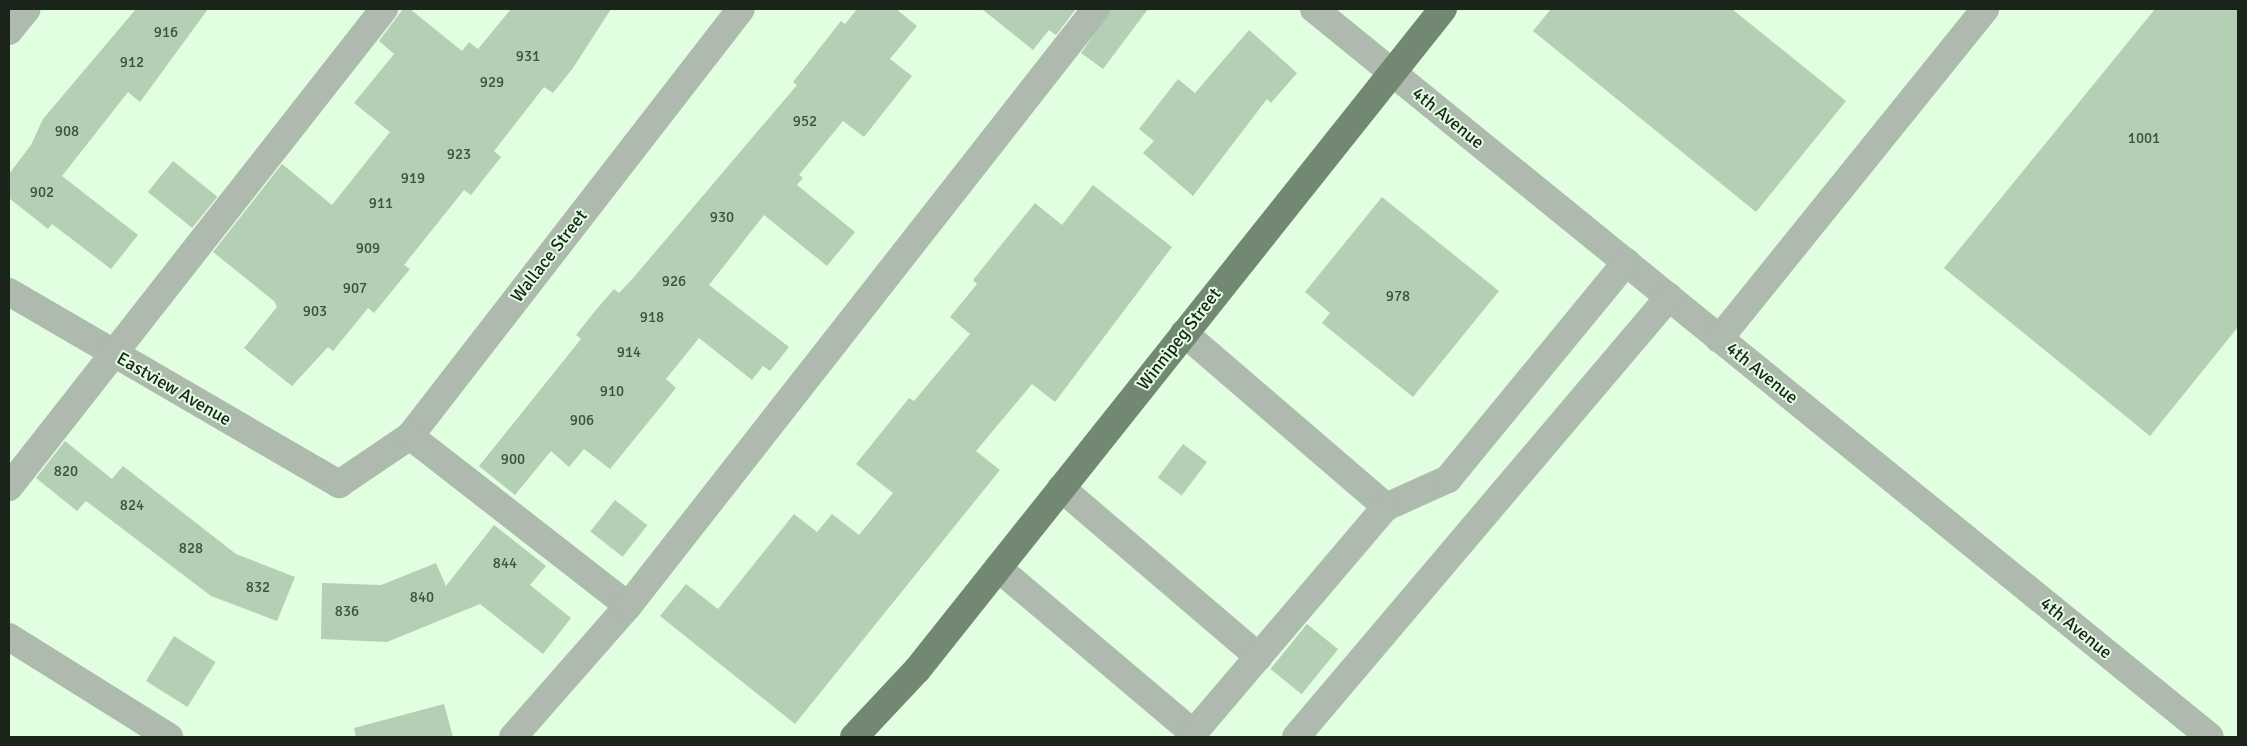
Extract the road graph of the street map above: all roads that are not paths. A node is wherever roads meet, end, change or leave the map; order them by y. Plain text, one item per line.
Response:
1 (27, 9) edge
2 (384, 9) edge
3 (740, 9) edge
4 (1096, 9) edge
5 (1314, 9) edge
6 (1443, 9) edge
7 (1985, 9) edge
8 (9, 31) edge
9 (1391, 72) junction
10 (1626, 262) junction
11 (9, 292) edge
12 (1669, 297) junction
13 (1184, 332) junction
14 (1720, 339) junction
15 (113, 354) junction
16 (410, 436) junction
17 (339, 484) joint
18 (9, 487) edge
19 (1061, 488) junction
20 (1386, 507) junction
21 (998, 568) junction
22 (628, 606) junction
23 (9, 637) edge
24 (1259, 657) junction
25 (917, 670) junction
26 (1192, 735) edge
27 (169, 737) edge
28 (514, 737) edge
29 (854, 737) edge
30 (872, 737) edge
31 (1296, 737) edge
32 (2210, 737) edge

1 - 8 street
2 - 15 street
3 - 16 street, Wallace Street
4 - 22 street
5 - 9 street, 4th Avenue
6 - 9 main road, Winnipeg Street
7 - 14 street
9 - 10 street, 4th Avenue
9 - 13 main road, Winnipeg Street
10 - 12 street, 4th Avenue
10 - 20 street
11 - 15 street, Eastview Avenue
12 - 14 street, 4th Avenue
12 - 31 street
13 - 19 main road, Winnipeg Street
13 - 20 street
14 - 32 street, 4th Avenue
15 - 17 street, Eastview Avenue
15 - 18 street
16 - 17 street, Wallace Street
16 - 22 street
19 - 21 main road, Winnipeg Street
19 - 24 street
20 - 24 street
21 - 25 main road, Winnipeg Street
21 - 26 street
22 - 28 street
23 - 27 street
24 - 26 street
25 - 29 main road, Winnipeg Street
25 - 30 main road, Winnipeg Street

